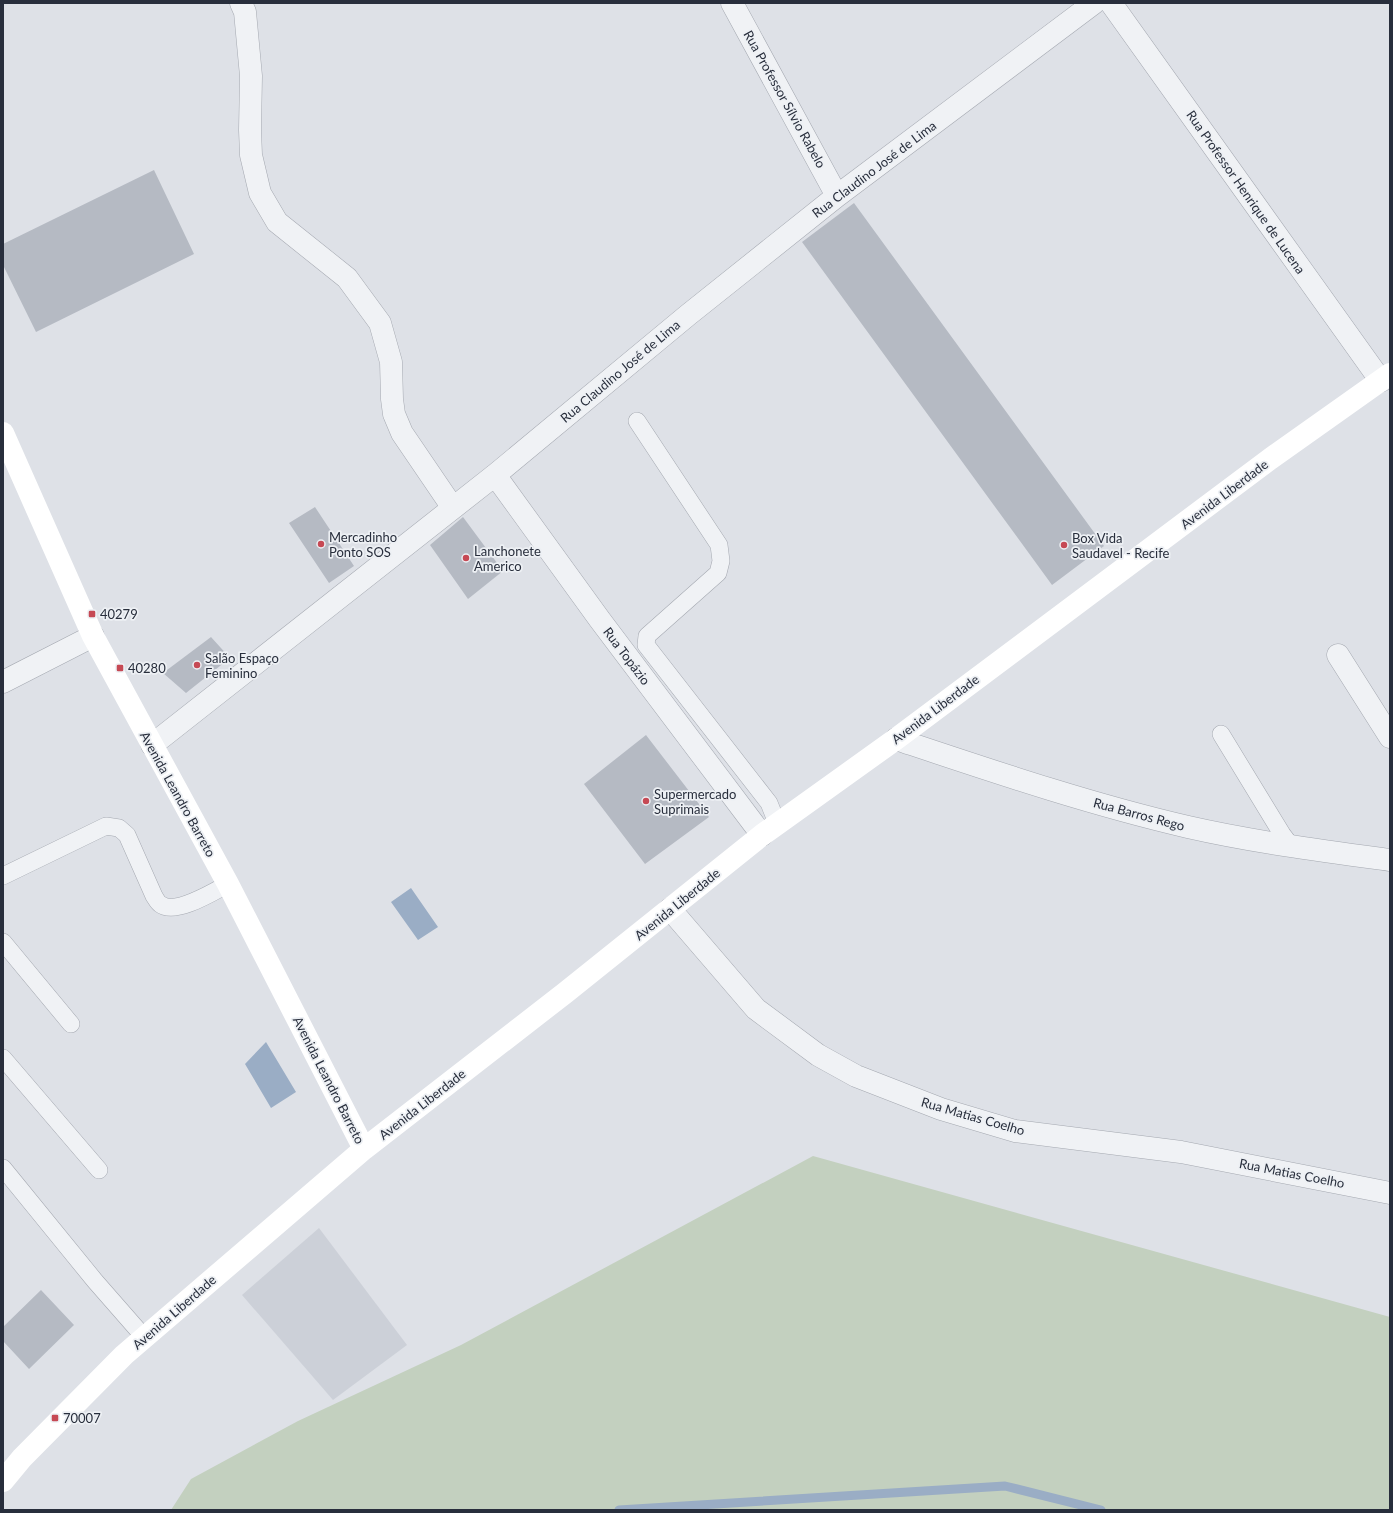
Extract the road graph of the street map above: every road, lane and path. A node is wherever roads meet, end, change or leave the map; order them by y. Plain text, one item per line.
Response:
1 (241, 3) edge
2 (732, 3) edge
3 (1094, 3) edge
4 (1111, 3) edge
5 (837, 196) junction
6 (1385, 378) edge
7 (637, 421) dead end
8 (3, 433) edge
9 (495, 475) junction
10 (453, 508) junction
11 (93, 636) junction
12 (1338, 655) dead end
13 (3, 682) edge
14 (1221, 734) dead end
15 (1390, 737) edge
16 (896, 739) junction
17 (152, 745) junction
18 (770, 829) junction
19 (1291, 846) junction
20 (1390, 860) edge
21 (3, 876) edge
22 (228, 884) junction
23 (670, 910) junction
24 (3, 942) edge
25 (71, 1024) dead end
26 (3, 1058) edge
27 (364, 1149) junction
28 (3, 1168) edge
29 (99, 1170) dead end
30 (1390, 1193) edge
31 (144, 1337) junction
32 (3, 1481) edge

1 - 10 street
2 - 5 street, Rua Professor Sílvio Rabelo
3 - 5 street, Rua Claudino José de Lima
4 - 6 street, Rua Professor Henrique de Lucena
5 - 9 street, Rua Claudino José de Lima
6 - 16 main road, Avenida Liberdade
7 - 18 lane
8 - 11 main road, Avenida Leandro Barreto
9 - 10 street, Rua Claudino José de Lima
9 - 18 street, Rua Topázio
10 - 17 street, Rua Claudino José de Lima
11 - 13 street
11 - 17 main road, Avenida Leandro Barreto
12 - 15 street
14 - 19 lane
16 - 18 main road, Avenida Liberdade
16 - 19 street, Rua Barros Rego
17 - 22 main road, Avenida Leandro Barreto
18 - 23 main road, Avenida Liberdade
19 - 20 street, Rua Barros Rego
21 - 22 lane
22 - 27 main road, Avenida Leandro Barreto
23 - 27 main road, Avenida Liberdade
23 - 30 street, Rua Matias Coelho
24 - 25 lane
26 - 29 lane
27 - 31 main road, Avenida Liberdade
28 - 31 lane
31 - 32 main road, Avenida Liberdade

